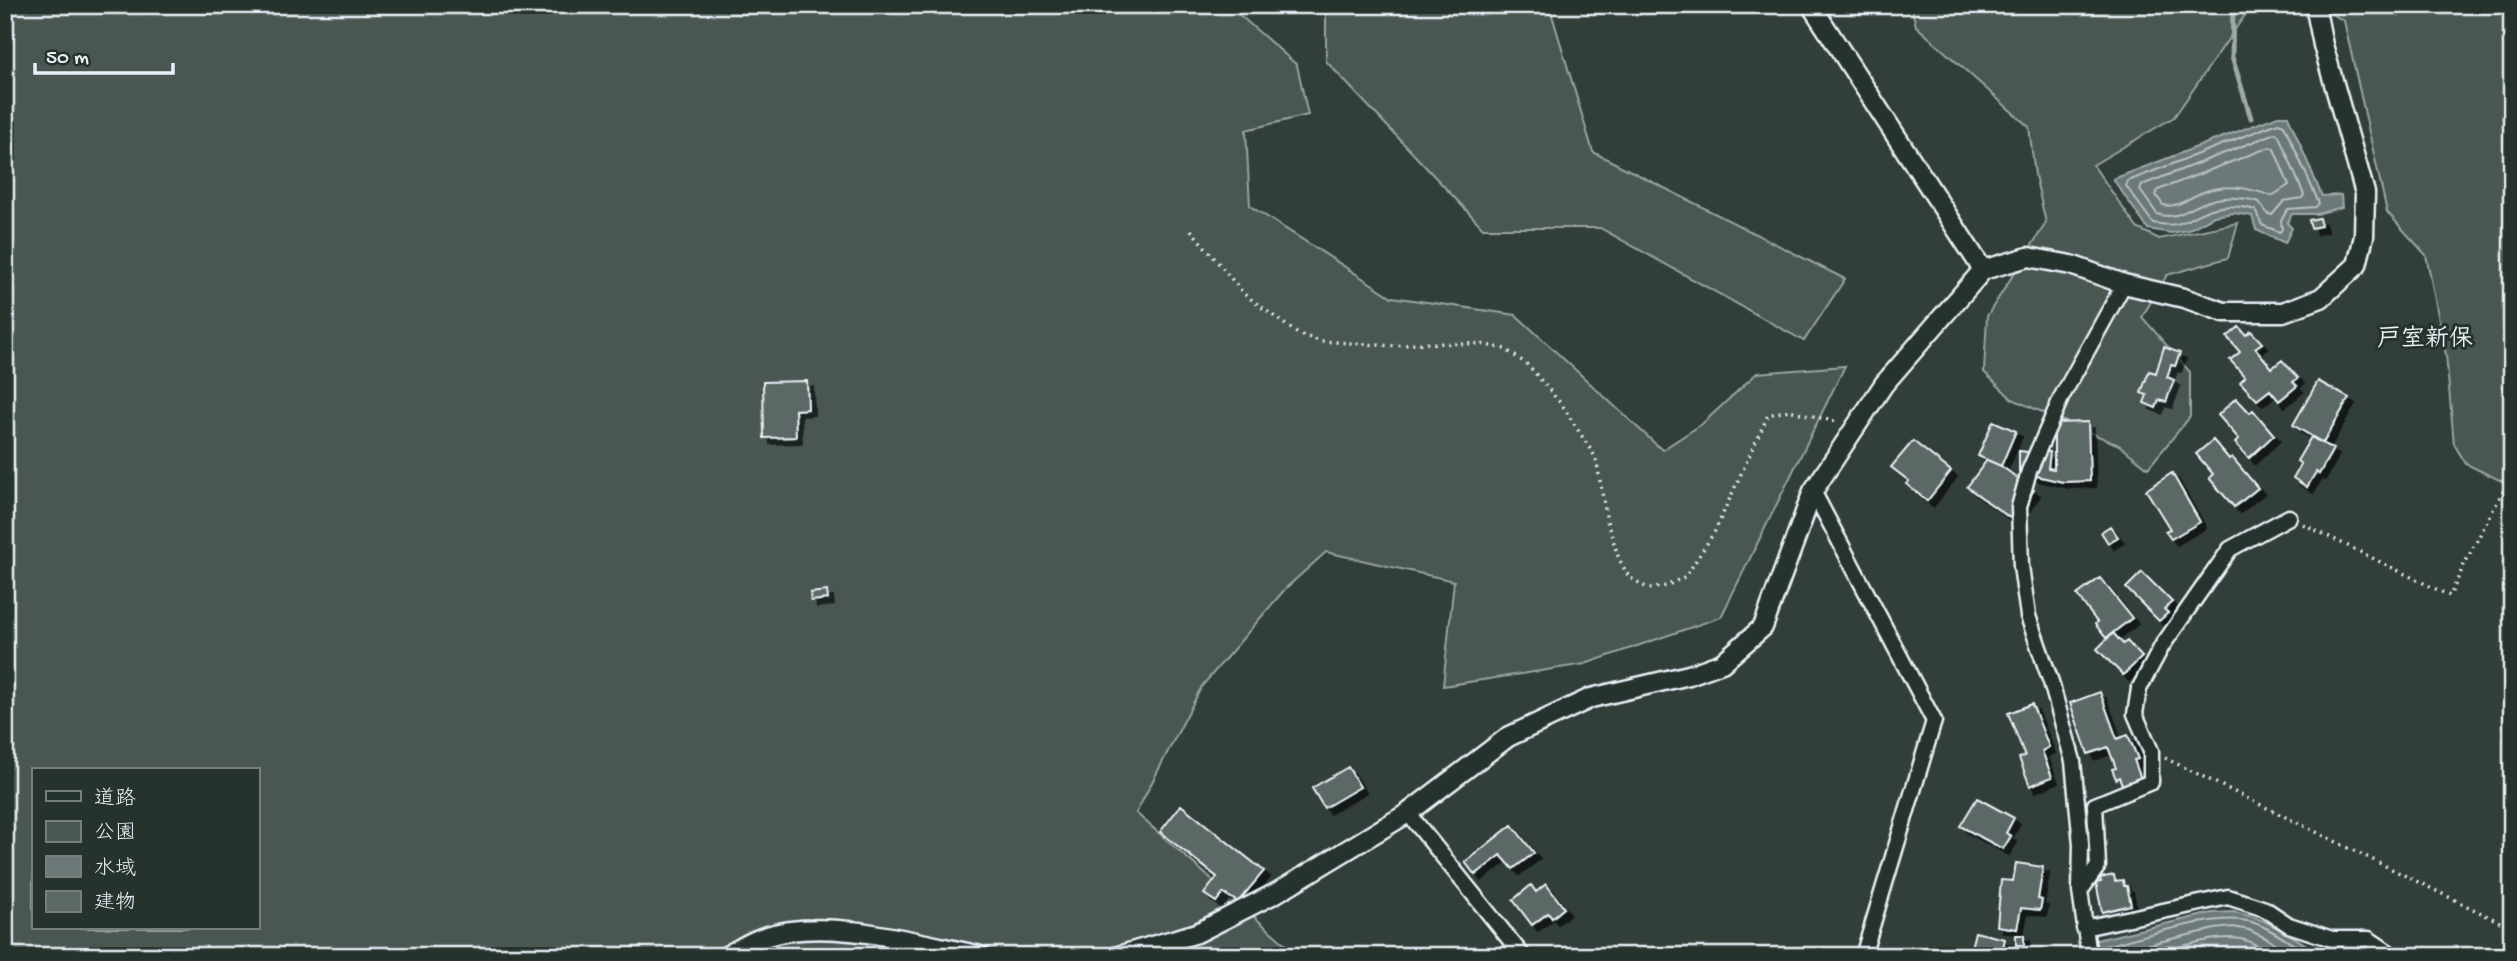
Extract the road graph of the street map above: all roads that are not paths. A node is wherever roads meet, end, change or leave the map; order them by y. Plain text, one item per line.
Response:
1 (1811, 5) edge
2 (2315, 5) edge
3 (1983, 270) junction
4 (2124, 284) junction
5 (1813, 492) junction
6 (2290, 517) road end
7 (1408, 813) junction
8 (2080, 891) junction
9 (2084, 928) junction
10 (726, 956) edge
11 (981, 956) edge
12 (1118, 956) edge
13 (1523, 956) edge
14 (1863, 956) edge
15 (2089, 956) edge
16 (2394, 956) edge

1 - 3 street
2 - 4 street
3 - 4 street
3 - 5 street
4 - 8 street
5 - 7 street
5 - 14 street
6 - 8 street
7 - 12 street
7 - 13 street
8 - 9 street
9 - 15 street
9 - 16 street
10 - 11 street

